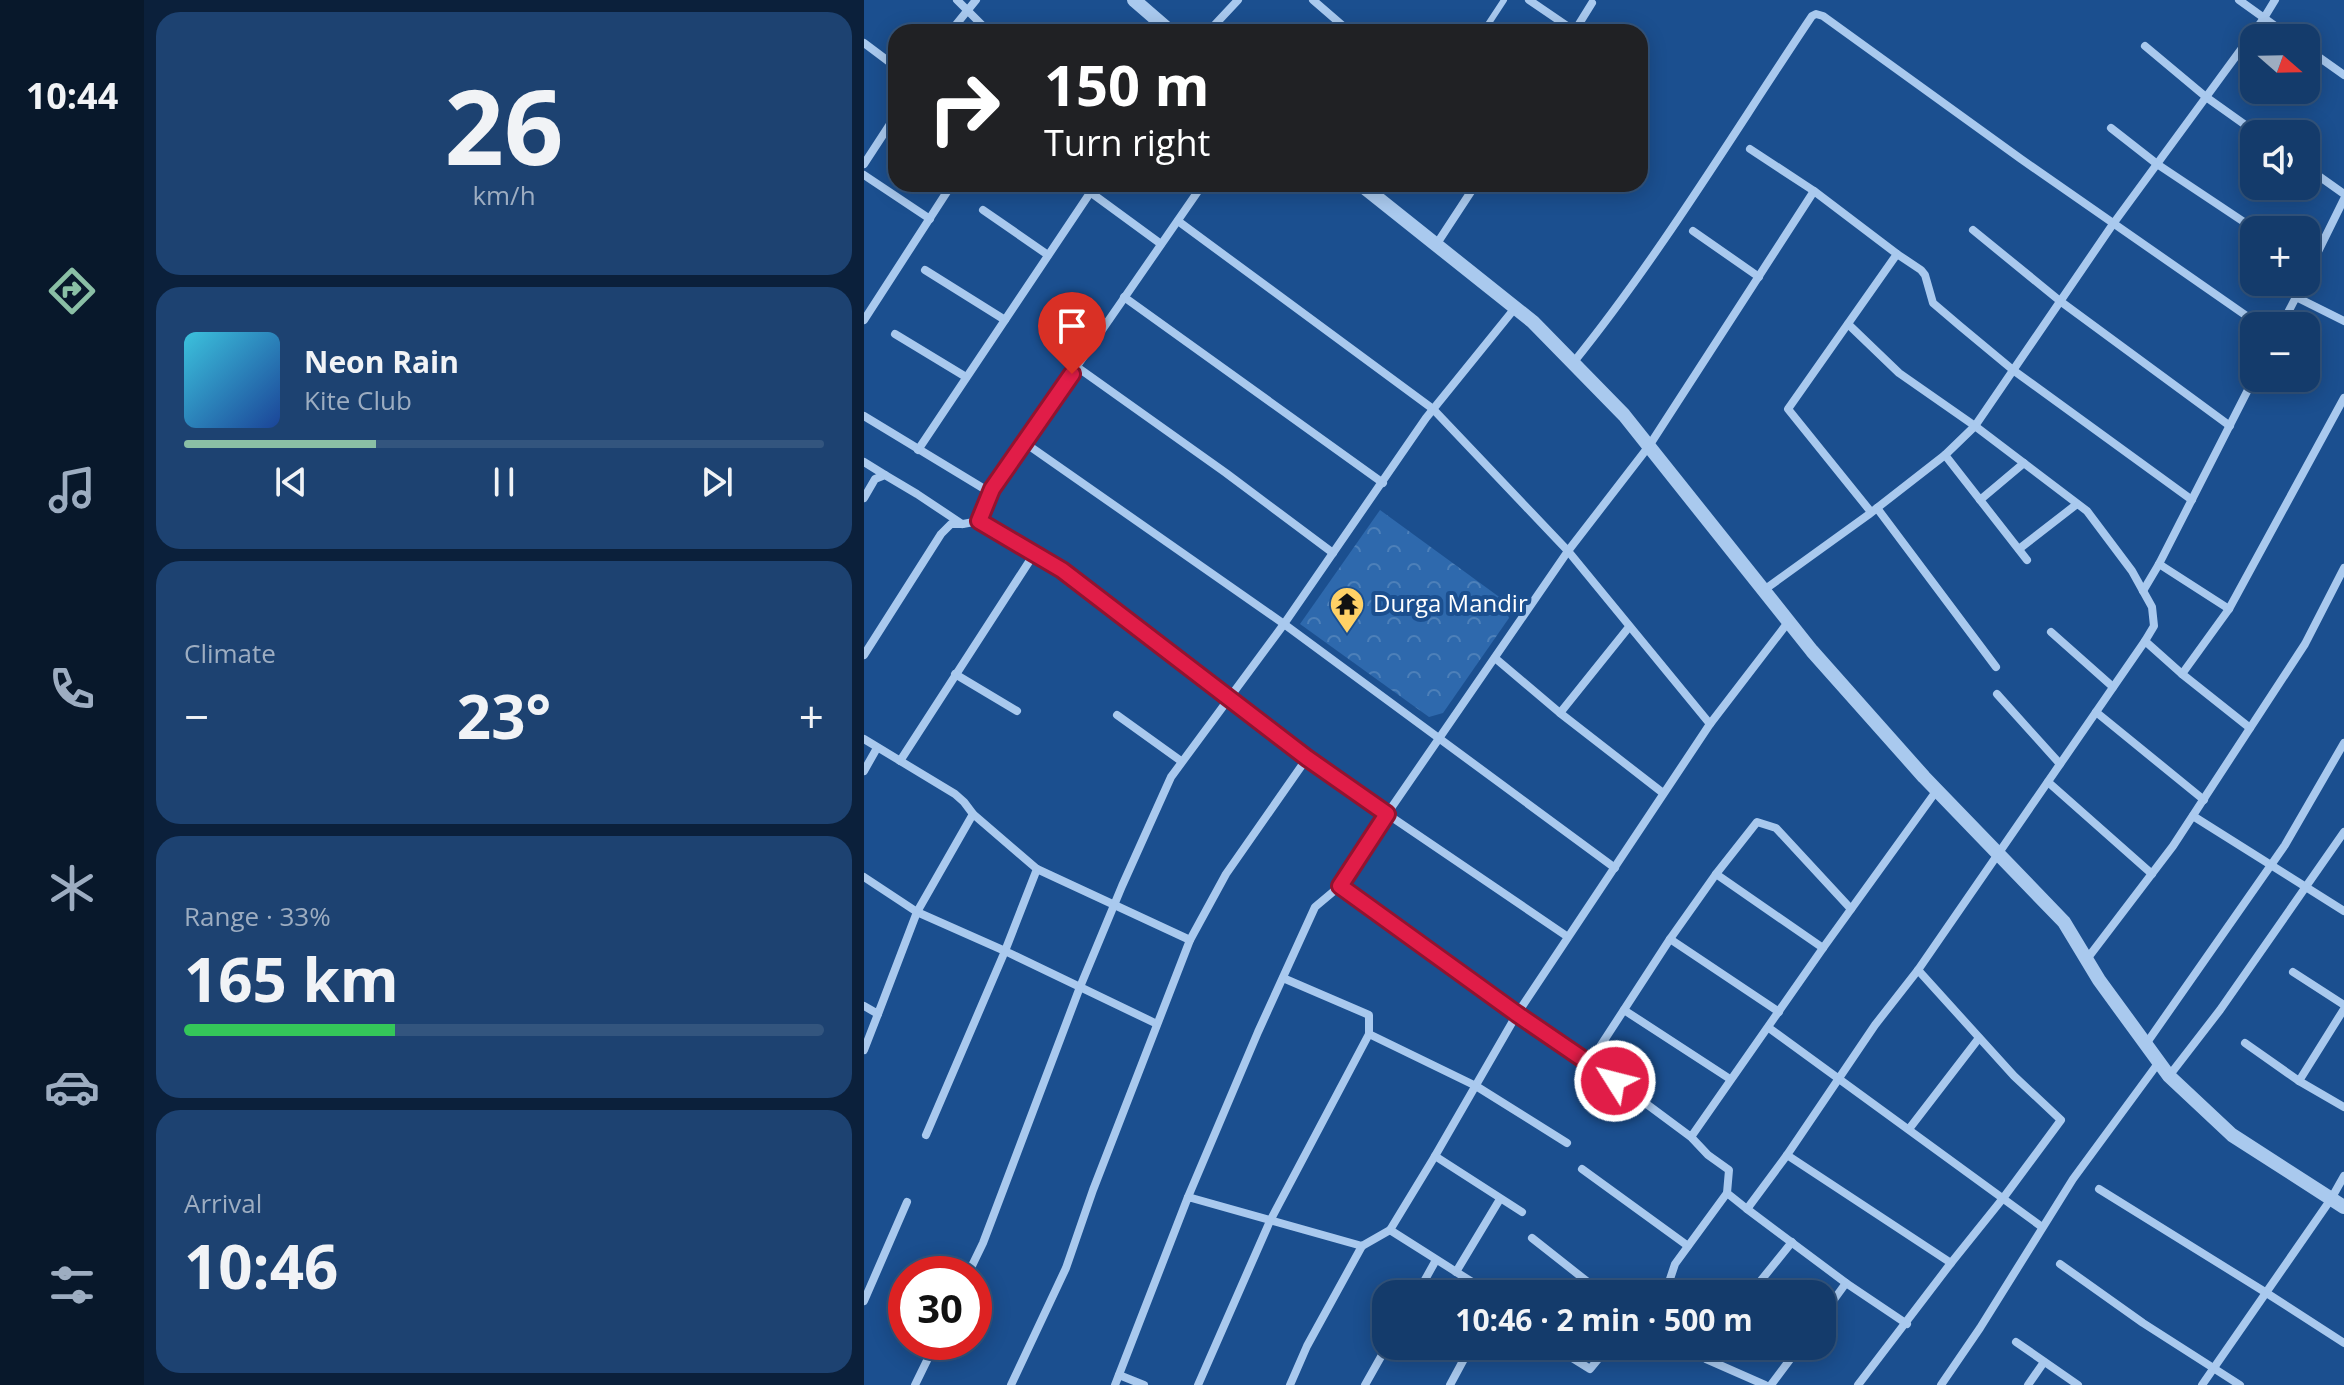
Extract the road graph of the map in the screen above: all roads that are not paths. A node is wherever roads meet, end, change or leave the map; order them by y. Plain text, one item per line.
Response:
1 (957, 0) edge
2 (976, 0) edge
3 (1134, 0) edge
4 (1238, 0) edge
5 (1313, 0) edge
6 (1504, 0) edge
7 (1529, 0) edge
8 (2239, 0) edge
9 (2275, 0) edge
10 (1592, 3) dead end
11 (968, 11) junction
12 (2264, 18) junction
13 (957, 24) edge
14 (981, 24) edge
15 (1162, 24) edge
16 (1216, 24) edge
17 (1341, 24) edge
18 (1488, 24) edge
19 (1564, 24) edge
20 (1580, 24) edge
21 (2272, 24) edge
22 (864, 43) edge
23 (2145, 46) dead end
24 (2320, 58) edge
25 (888, 61) edge
26 (2344, 75) edge
27 (2206, 97) junction
28 (2240, 121) edge
29 (888, 127) edge
30 (2111, 128) dead end
31 (1750, 149) dead end
32 (865, 160) edge
33 (2157, 164) junction
34 (864, 175) edge
35 (2320, 178) edge
36 (888, 191) edge
37 (1814, 191) junction
38 (890, 192) edge
39 (947, 192) edge
40 (1090, 192) edge
41 (1098, 192) edge
42 (1198, 192) edge
43 (1370, 192) edge
44 (1379, 192) edge
45 (1471, 192) edge
46 (1376, 197) junction
47 (2344, 197) edge
48 (983, 210) dead end
49 (930, 219) junction
50 (2240, 219) edge
51 (1178, 221) junction
52 (2113, 224) junction
53 (1973, 230) dead end
54 (1693, 231) dead end
55 (1161, 244) junction
56 (1436, 245) junction
57 (2320, 247) edge
58 (1897, 254) junction
59 (1048, 255) junction
60 (925, 270) dead end
61 (1759, 277) junction
62 (1124, 297) junction
63 (2296, 297) joint
64 (2060, 301) junction
65 (1515, 308) junction
66 (2241, 312) edge
67 (2288, 312) edge
68 (864, 320) edge
69 (1005, 320) junction
70 (2344, 321) edge
71 (1848, 324) junction
72 (895, 334) dead end
73 (1573, 363) junction
74 (1077, 367) junction
75 (2013, 370) junction
76 (966, 377) junction
77 (2247, 392) edge
78 (2344, 398) edge
79 (1433, 409) junction
80 (864, 416) edge
81 (1975, 426) junction
82 (2230, 426) junction
83 (1025, 443) junction
84 (1649, 446) junction
85 (918, 450) junction
86 (1945, 455) junction
87 (864, 462) edge
88 (2024, 463) junction
89 (885, 475) junction
90 (1383, 483) junction
91 (991, 493) junction
92 (864, 498) edge
93 (1980, 500) junction
94 (2192, 500) junction
95 (2077, 504) junction
96 (1874, 510) junction
97 (979, 521) junction
98 (963, 524) junction
99 (2019, 549) junction
100 (1568, 551) junction
101 (1333, 553) junction
102 (1034, 554) junction
103 (2027, 560) dead end
104 (2159, 564) junction
105 (2344, 568) edge
106 (1764, 590) junction
107 (2143, 591) junction
108 (2229, 609) junction
109 (1789, 621) junction
110 (1284, 624) junction
111 (1629, 627) junction
112 (2051, 632) dead end
113 (2145, 641) junction
114 (864, 655) edge
115 (1495, 658) junction
116 (1996, 667) dead end
117 (955, 674) junction
118 (2182, 674) junction
119 (2113, 687) junction
120 (1997, 694) dead end
121 (1231, 698) junction
122 (1017, 711) dead end
123 (2096, 712) junction
124 (1560, 713) junction
125 (1117, 715) dead end
126 (1710, 724) junction
127 (2250, 728) junction
128 (1441, 738) junction
129 (864, 739) edge
130 (2344, 743) edge
131 (877, 748) junction
132 (1307, 758) junction
133 (900, 761) junction
134 (1181, 761) junction
135 (2060, 764) junction
136 (864, 771) edge
137 (2048, 782) junction
138 (1937, 790) junction
139 (1663, 793) junction
140 (2204, 800) junction
141 (973, 814) junction
142 (1387, 814) junction
143 (2193, 816) junction
144 (2344, 832) edge
145 (1999, 854) junction
146 (2271, 865) junction
147 (1615, 868) junction
148 (1037, 869) junction
149 (1716, 874) junction
150 (2152, 874) junction
151 (864, 877) edge
152 (1340, 886) junction
153 (2306, 887) junction
154 (1114, 906) junction
155 (1851, 909) junction
156 (2344, 911) edge
157 (917, 912) junction
158 (1568, 937) junction
159 (1670, 939) junction
160 (1190, 940) junction
161 (1823, 948) junction
162 (1005, 951) junction
163 (2087, 959) junction
164 (1918, 970) junction
165 (2293, 972) dead end
166 (1283, 978) junction
167 (1080, 987) junction
168 (864, 1006) edge
169 (2344, 1007) edge
170 (1624, 1010) junction
171 (1779, 1012) junction
172 (878, 1014) junction
173 (1517, 1014) junction
174 (1157, 1024) junction
175 (1769, 1028) junction
176 (1369, 1034) junction
177 (1979, 1038) junction
178 (2245, 1043) dead end
179 (2146, 1044) junction
180 (864, 1050) edge
181 (1590, 1062) junction
182 (2159, 1062) junction
183 (2169, 1076) junction
184 (1730, 1079) junction
185 (1838, 1079) junction
186 (2299, 1081) junction
187 (1476, 1086) junction
188 (2344, 1107) edge
189 (1909, 1129) junction
190 (926, 1135) dead end
191 (1691, 1137) junction
192 (1567, 1143) dead end
193 (1787, 1155) junction
194 (1435, 1156) junction
195 (1582, 1169) dead end
196 (2344, 1176) edge
197 (2099, 1189) dead end
198 (1727, 1193) junction
199 (1188, 1197) junction
200 (2004, 1197) junction
201 (1500, 1199) junction
202 (907, 1202) dead end
203 (2337, 1203) edge
204 (1747, 1209) junction
205 (1522, 1212) dead end
206 (1270, 1221) junction
207 (2042, 1227) junction
208 (1390, 1230) junction
209 (1532, 1238) dead end
210 (1792, 1242) junction
211 (1362, 1246) junction
212 (1688, 1246) junction
213 (977, 1256) edge
214 (1436, 1260) junction
215 (1951, 1263) junction
216 (2060, 1264) dead end
217 (1456, 1272) junction
218 (1425, 1280) edge
219 (1469, 1280) edge
220 (1585, 1280) edge
221 (1670, 1280) edge
222 (1761, 1280) edge
223 (1846, 1283) junction
224 (2265, 1292) junction
225 (1836, 1297) edge
226 (864, 1301) edge
227 (1907, 1324) junction
228 (2016, 1342) dead end
229 (2344, 1343) edge
230 (927, 1360) edge
231 (1379, 1360) edge
232 (1463, 1360) edge
233 (1576, 1360) edge
234 (1597, 1360) edge
235 (1708, 1360) edge
236 (1790, 1360) edge
237 (2044, 1362) junction
238 (2214, 1367) junction
239 (1119, 1375) junction
240 (915, 1385) edge
241 (1011, 1385) edge
242 (1115, 1385) edge
243 (1144, 1385) edge
244 (1198, 1385) edge
245 (1290, 1385) edge
246 (1365, 1385) edge
247 (1450, 1385) edge
248 (1765, 1385) edge
249 (1771, 1385) edge
250 (1858, 1385) edge
251 (1941, 1385) edge
252 (2028, 1385) edge
253 (2078, 1385) edge
254 (2202, 1385) edge
255 (2240, 1385) edge

1 - 11 street
2 - 11 street
3 - 15 street
4 - 16 street
5 - 17 street
6 - 18 lane
7 - 19 street
8 - 12 street
9 - 12 street
10 - 20 street
11 - 13 street
11 - 14 street
12 - 21 street
12 - 27 street
22 - 25 street
23 - 27 street
24 - 26 street
27 - 28 street
27 - 33 street
29 - 32 street
30 - 33 street
31 - 37 street
33 - 50 street
33 - 52 street
34 - 36 street
35 - 47 street
37 - 58 street
37 - 61 street
38 - 49 street
39 - 49 street
40 - 59 street
41 - 55 street
42 - 51 street
43 - 46 street
44 - 46 lane
45 - 56 street
46 - 56 street
47 - 57 street
48 - 59 street
49 - 68 street
51 - 55 street
51 - 79 street
52 - 64 street
52 - 66 street
52 - 73 street
53 - 64 street
54 - 61 street
55 - 62 street
56 - 65 street
58 - 71 street
58 - 75 street
59 - 69 street
60 - 69 street
61 - 84 street
62 - 74 street
62 - 90 street
63 - 67 street
63 - 70 street
64 - 75 street
64 - 82 street
65 - 73 street
65 - 79 street
69 - 76 street
71 - 81 street
71 - 96 street
72 - 76 street
73 - 84 street
74 - 83 street
74 - 101 street
75 - 81 street
75 - 94 street
76 - 85 street
77 - 82 street
78 - 108 street
79 - 90 street
79 - 100 street
80 - 85 street
81 - 86 street
81 - 88 street
82 - 94 street
83 - 91 street
83 - 110 street
84 - 100 street
84 - 106 street
85 - 91 street
86 - 93 street
86 - 96 street
87 - 89 street
88 - 93 street
88 - 95 street
89 - 92 street
89 - 98 street
90 - 101 street
91 - 97 street
93 - 99 street
94 - 104 street
95 - 99 street
95 - 107 street
96 - 106 street
96 - 116 street
97 - 98 street
97 - 102 street
98 - 114 street
99 - 103 street
100 - 111 street
100 - 115 street
101 - 110 street
102 - 117 street
102 - 121 street
104 - 107 street
104 - 108 street
105 - 127 street
106 - 109 street
107 - 113 street
108 - 118 street
109 - 126 street
109 - 138 street
110 - 121 street
110 - 128 street
111 - 124 street
111 - 126 street
112 - 119 street
113 - 118 street
113 - 119 street
115 - 124 street
115 - 128 street
117 - 122 street
117 - 133 street
118 - 127 street
119 - 123 street
120 - 135 street
121 - 132 street
121 - 134 street
123 - 135 street
123 - 140 street
124 - 139 street
125 - 134 street
126 - 139 street
127 - 140 street
128 - 142 street
128 - 147 street
129 - 131 street
130 - 146 street
131 - 133 street
131 - 136 street
132 - 142 street
132 - 160 street
133 - 141 street
134 - 154 street
135 - 137 street
137 - 145 street
137 - 150 street
138 - 145 street
138 - 155 street
139 - 147 street
140 - 143 street
141 - 148 street
141 - 157 street
142 - 152 street
142 - 158 street
143 - 146 street
143 - 150 street
144 - 153 street
145 - 163 street
145 - 164 street
146 - 153 street
146 - 179 street
147 - 158 street
148 - 154 street
148 - 162 street
149 - 155 street
149 - 159 street
149 - 161 street
150 - 163 street
151 - 157 street
152 - 166 street
152 - 173 street
153 - 156 street
153 - 183 street
154 - 160 street
154 - 167 street
155 - 161 street
157 - 162 street
157 - 172 street
158 - 173 street
159 - 170 street
159 - 171 street
160 - 174 street
161 - 171 street
162 - 167 street
162 - 190 street
163 - 179 street
164 - 177 street
164 - 185 street
165 - 169 street
166 - 176 street
166 - 199 street
167 - 174 street
167 - 213 street
168 - 172 street
169 - 186 street
170 - 181 street
170 - 184 street
171 - 175 street
172 - 180 street
173 - 181 street
173 - 187 street
174 - 241 street
175 - 184 street
175 - 185 street
176 - 187 street
176 - 206 street
177 - 189 street
177 - 200 street
178 - 186 street
179 - 182 street
181 - 191 street
182 - 183 street
182 - 207 street
183 - 203 street
184 - 191 street
185 - 189 street
185 - 193 street
186 - 188 street
187 - 192 street
187 - 194 street
189 - 200 street
191 - 198 street
193 - 204 street
193 - 215 street
194 - 201 street
194 - 208 street
195 - 212 street
196 - 203 street
197 - 224 street
198 - 204 street
198 - 212 street
199 - 206 street
199 - 239 street
200 - 207 street
200 - 215 street
201 - 205 street
201 - 217 street
202 - 226 street
203 - 224 street
204 - 210 street
206 - 211 street
206 - 244 street
207 - 251 street
208 - 211 street
208 - 214 street
209 - 220 street
210 - 222 street
210 - 223 street
211 - 245 street
212 - 221 street
214 - 217 street
214 - 218 street
215 - 227 street
216 - 238 street
217 - 219 street
223 - 225 street
223 - 227 street
224 - 229 street
224 - 238 street
227 - 250 street
228 - 237 street
230 - 240 street
231 - 246 street
232 - 247 street
233 - 234 street
235 - 248 street
236 - 249 street
237 - 252 street
237 - 253 street
238 - 254 street
238 - 255 street
239 - 242 street
239 - 243 street

